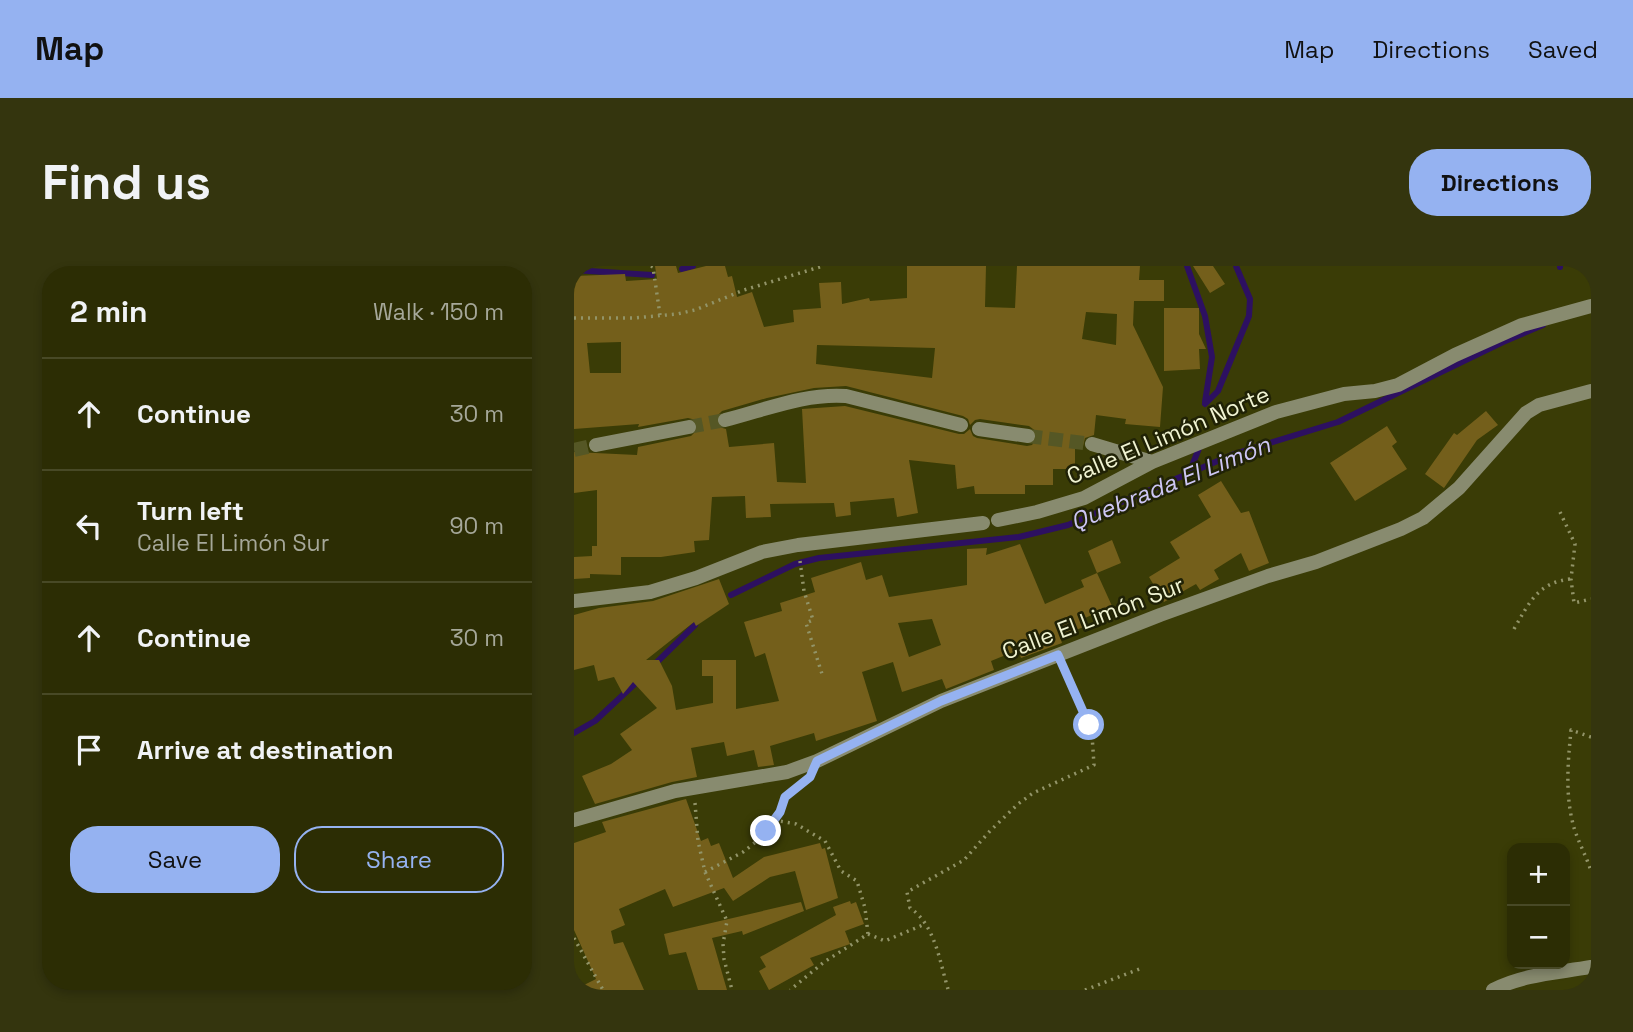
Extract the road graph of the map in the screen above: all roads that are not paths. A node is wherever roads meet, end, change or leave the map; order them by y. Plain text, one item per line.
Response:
1 (1591, 306) edge
2 (1591, 391) edge
3 (725, 420) tunnel mouth
4 (961, 425) dead end
5 (689, 427) tunnel mouth
6 (979, 429) dead end
7 (1028, 436) tunnel mouth
8 (1092, 444) tunnel mouth
9 (596, 445) tunnel mouth
10 (1152, 462) junction
11 (998, 520) dead end
12 (983, 523) dead end
13 (574, 601) edge
14 (574, 820) edge
15 (1591, 967) edge
16 (1493, 990) edge

1 - 10 street, Calle El Limón Norte
2 - 14 street, Calle El Limón Sur
3 - 4 street
5 - 9 street
6 - 7 street
8 - 10 street
10 - 11 street, Calle El Limón Norte
12 - 13 street
15 - 16 street

